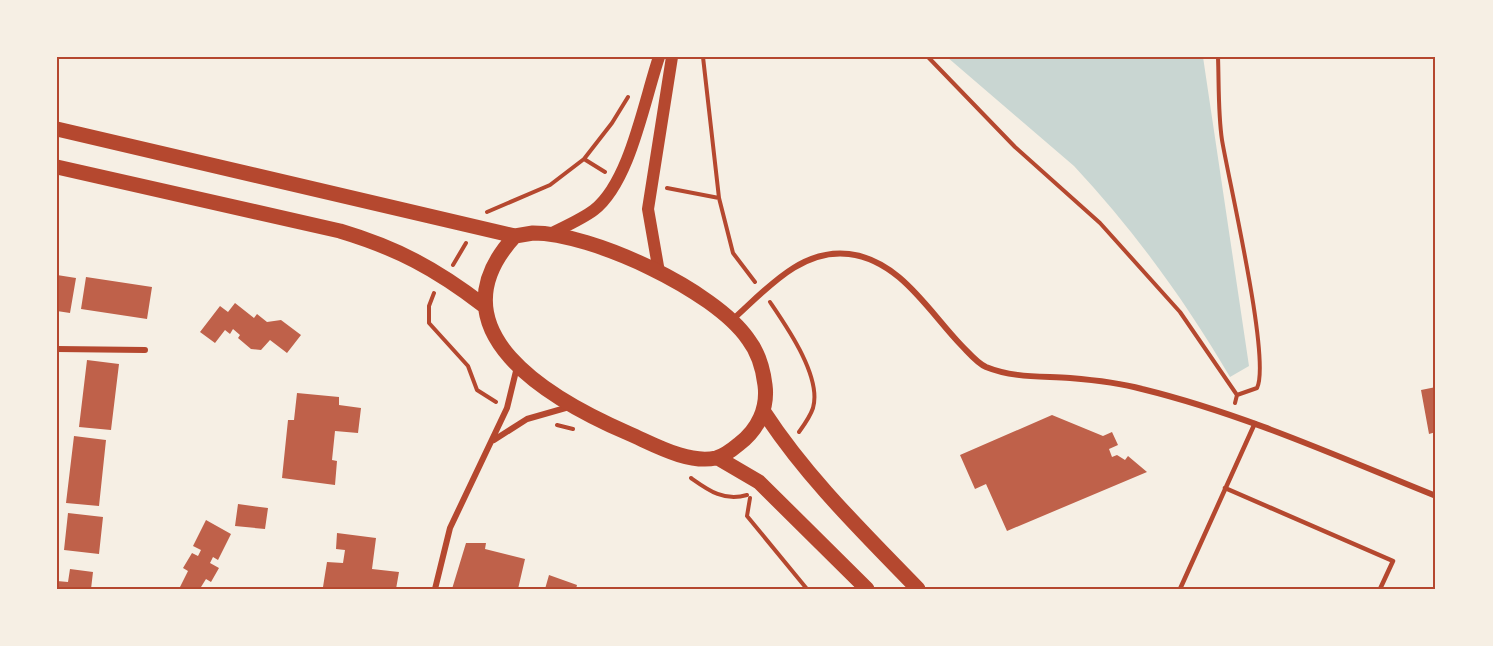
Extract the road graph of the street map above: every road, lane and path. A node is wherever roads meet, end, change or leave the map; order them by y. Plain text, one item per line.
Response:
1 (659, 57) edge
2 (672, 57) edge
3 (703, 57) edge
4 (928, 57) edge
5 (1218, 57) edge
6 (632, 87) dead end
7 (57, 129) edge
8 (584, 159) junction
9 (57, 167) edge
10 (618, 179) junction
11 (651, 184) junction
12 (719, 198) junction
13 (476, 228) junction
14 (552, 233) junction
15 (515, 236) junction
16 (659, 273) junction
17 (446, 276) junction
18 (764, 292) junction
19 (483, 305) junction
20 (731, 321) junction
21 (57, 349) edge
22 (145, 350) dead end
23 (517, 367) junction
24 (1237, 395) junction
25 (575, 406) junction
26 (507, 408) junction
27 (764, 412) junction
28 (1234, 415) junction
29 (528, 419) junction
30 (1255, 423) junction
31 (579, 431) dead end
32 (494, 440) junction
33 (788, 449) junction
34 (718, 458) junction
35 (685, 475) dead end
36 (1226, 488) junction
37 (1436, 496) edge
38 (435, 589) edge
39 (807, 589) edge
40 (867, 589) edge
41 (918, 589) edge
42 (1180, 589) edge
43 (1380, 589) edge

1 - 10 main road
2 - 11 main road
3 - 12 path
4 - 24 path
5 - 24 path
6 - 8 path
7 - 13 main road
8 - 10 path
8 - 13 path
9 - 17 main road
10 - 14 main road
11 - 12 path
11 - 16 main road
12 - 18 path
13 - 15 main road
13 - 17 path
14 - 15 main road
14 - 16 main road
15 - 19 main road
16 - 20 main road
17 - 19 main road
17 - 26 path
18 - 20 street
18 - 28 street
18 - 33 path
19 - 23 main road
20 - 27 main road
21 - 22 street
23 - 25 main road
23 - 26 street
24 - 28 path
25 - 29 street
25 - 34 main road
26 - 32 street
27 - 33 main road
27 - 34 main road
28 - 30 street
29 - 31 path
29 - 32 street
30 - 36 lane
30 - 37 street
32 - 38 street
33 - 41 main road
34 - 40 main road
35 - 39 path
36 - 42 lane
36 - 43 lane

